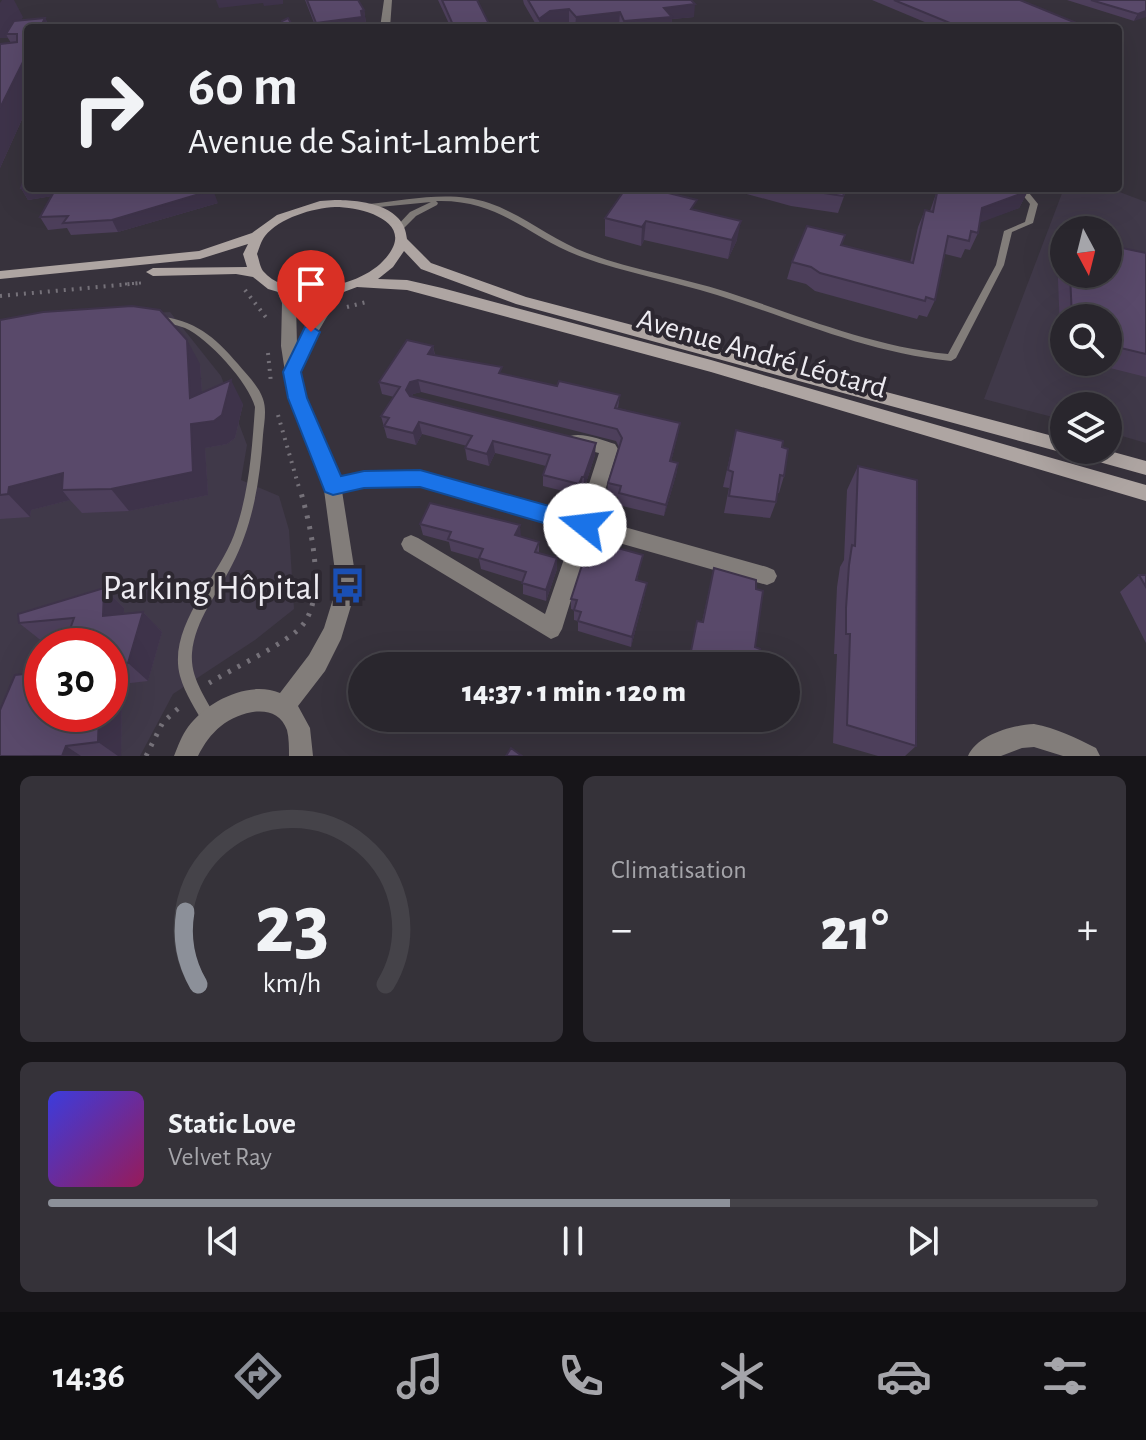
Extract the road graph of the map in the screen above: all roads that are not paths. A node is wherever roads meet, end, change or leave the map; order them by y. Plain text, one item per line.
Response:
1 (388, 0) edge
2 (385, 24) edge
3 (1024, 192) edge
4 (439, 200) junction
5 (369, 206) junction
6 (400, 234) junction
7 (258, 236) junction
8 (254, 273) junction
9 (0, 275) edge
10 (359, 283) junction
11 (0, 286) edge
12 (337, 290) junction
13 (284, 291) junction
14 (148, 319) edge
15 (292, 372) junction
16 (551, 434) edge
17 (1050, 442) edge
18 (1122, 461) edge
19 (1146, 468) edge
20 (333, 486) junction
21 (1146, 493) edge
22 (585, 525) junction
23 (411, 544) dead end
24 (767, 576) dead end
25 (284, 706) junction
26 (210, 721) junction
27 (186, 756) edge
28 (301, 756) edge
29 (980, 756) edge
30 (1088, 756) edge

1 - 2 street
3 - 4 lane
4 - 5 lane
4 - 6 lane
5 - 6 main road
5 - 7 main road
6 - 10 main road
6 - 17 main road, Avenue André Léotard
7 - 8 main road
7 - 9 main road
8 - 11 main road
8 - 13 main road
10 - 12 main road
10 - 21 main road, Avenue André Léotard
12 - 13 main road
12 - 15 street
13 - 15 street
14 - 26 lane
15 - 20 street
16 - 22 street
18 - 19 main road
20 - 22 street
20 - 25 street
22 - 23 street
22 - 24 street
25 - 26 street
25 - 28 street
26 - 27 street
29 - 30 street

